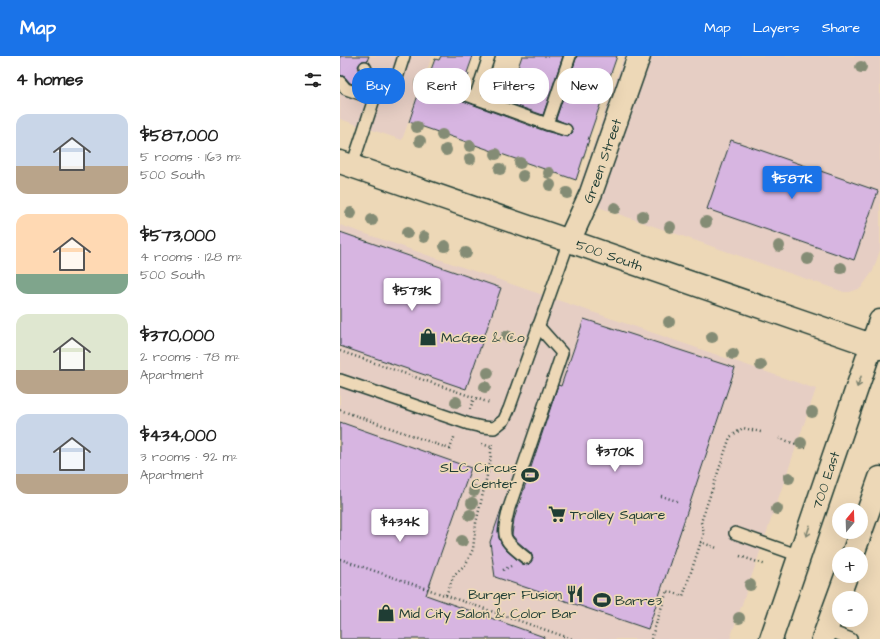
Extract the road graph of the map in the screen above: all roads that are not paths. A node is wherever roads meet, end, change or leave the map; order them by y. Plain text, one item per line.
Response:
1 (404, 56) edge
2 (489, 56) edge
3 (570, 56) edge
4 (639, 56) edge
5 (400, 68) edge
6 (340, 82) edge
7 (352, 91) edge
8 (471, 97) edge
9 (475, 98) junction
10 (373, 104) edge
11 (547, 124) junction
12 (566, 130) dead end
13 (346, 164) edge
14 (569, 241) junction
15 (880, 322) edge
16 (538, 326) junction
17 (876, 346) edge
18 (340, 380) edge
19 (880, 478) edge
20 (735, 533) dead end
21 (855, 547) edge
22 (800, 556) junction
23 (526, 558) dead end
24 (844, 583) edge
25 (825, 635) edge
26 (771, 639) edge
27 (851, 639) edge

1 - 5 lane
2 - 9 lane
3 - 11 lane
4 - 14 main road, Green Street
6 - 7 lane
8 - 9 lane
9 - 11 lane
10 - 13 lane
11 - 12 lane
13 - 14 main road, 500 South
14 - 16 lane
14 - 17 main road, 500 South
15 - 17 main road, 700 East
16 - 18 lane
16 - 23 lane
17 -> 22 main road, 700 East
19 - 21 main road
20 - 22 lane
22 - 26 main road, 700 East
24 - 25 main road
25 - 27 lane

